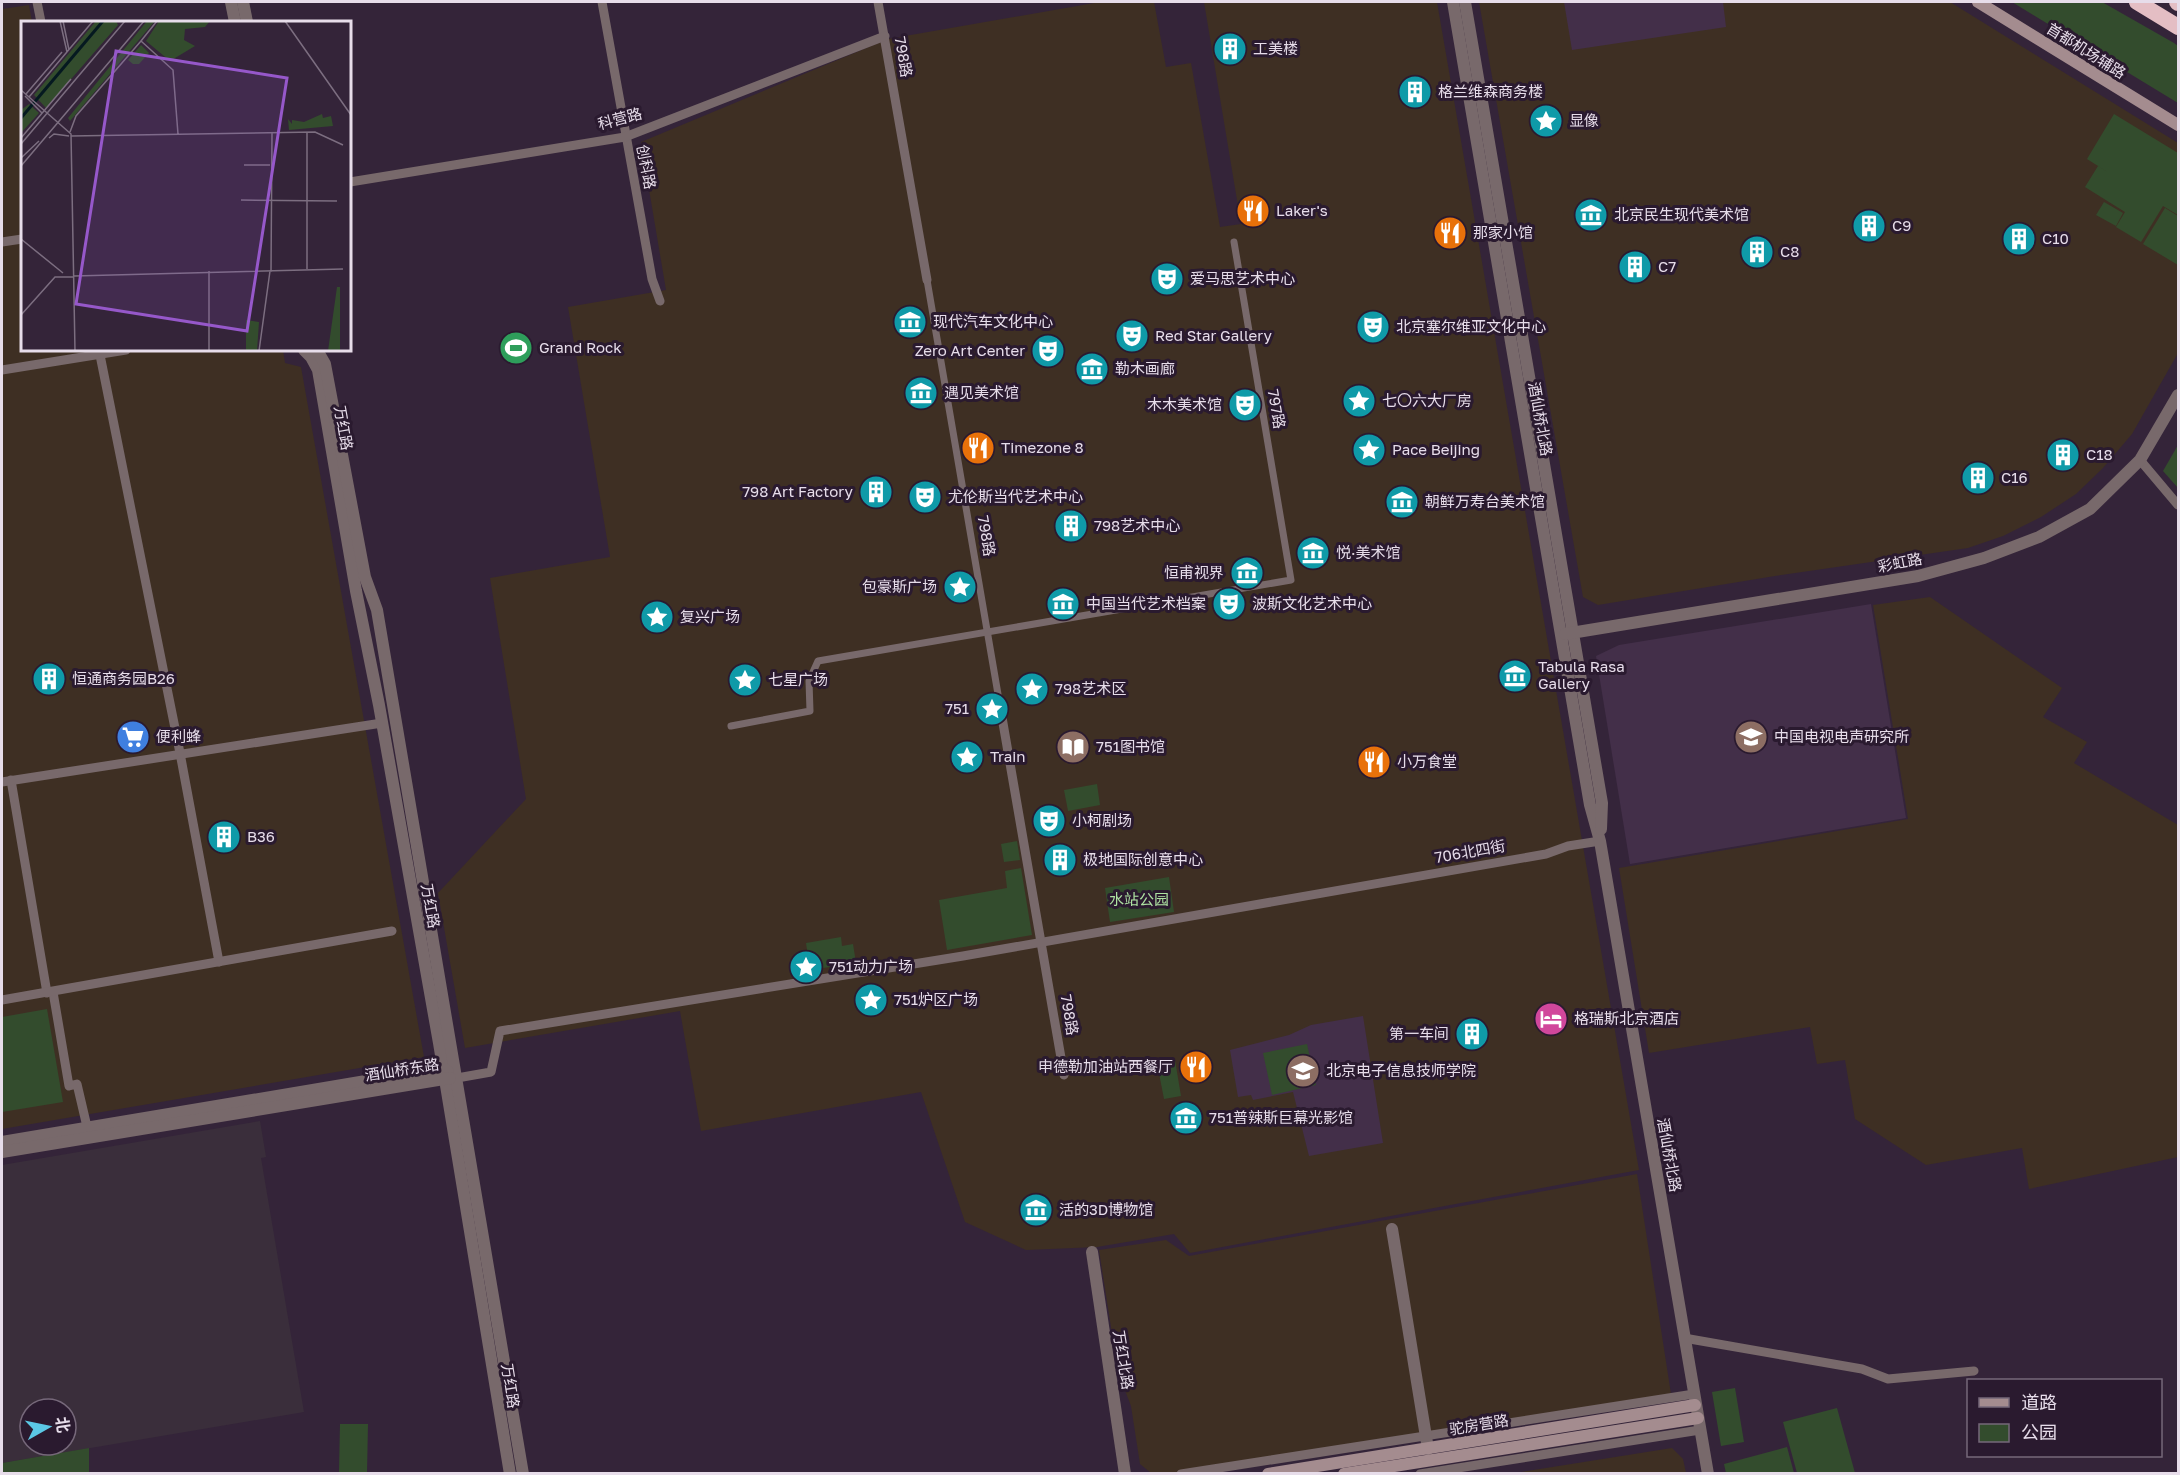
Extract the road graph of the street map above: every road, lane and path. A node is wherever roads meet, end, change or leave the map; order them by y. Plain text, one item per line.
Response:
1 (37, 2) edge
2 (231, 2) edge
3 (243, 2) edge
4 (602, 2) edge
5 (878, 2) edge
6 (1454, 2) edge
7 (1465, 2) edge
8 (1978, 2) edge
9 (2137, 2) edge
10 (41, 21) edge
11 (235, 21) edge
12 (247, 21) edge
13 (2178, 27) edge
14 (885, 36) junction
15 (2178, 125) edge
16 (625, 137) junction
17 (351, 182) edge
18 (21, 239) edge
19 (2, 242) edge
20 (1234, 242) dead end
21 (927, 280) joint
22 (660, 301) dead end
23 (305, 351) edge
24 (318, 351) edge
25 (99, 352) edge
26 (2, 370) edge
27 (2178, 395) edge
28 (2140, 460) junction
29 (2178, 505) edge
30 (988, 632) junction
31 (1567, 634) junction
32 (999, 700) joint
33 (382, 723) junction
34 (731, 726) dead end
35 (180, 753) junction
36 (6, 781) edge
37 (1600, 841) junction
38 (392, 930) dead end
39 (1041, 942) junction
40 (219, 962) junction
41 (50, 992) junction
42 (2, 1000) edge
43 (448, 1075) junction
44 (1064, 1075) dead end
45 (88, 1132) junction
46 (2, 1142) edge
47 (2, 1152) edge
48 (1392, 1229) dead end
49 (1092, 1252) dead end
50 (1684, 1338) junction
51 (1974, 1371) dead end
52 (1697, 1412) junction
53 (1426, 1436) junction
54 (1428, 1449) junction
55 (510, 1473) edge
56 (523, 1473) edge
57 (1125, 1473) edge
58 (1181, 1473) edge
59 (1268, 1473) edge
60 (1344, 1473) edge
61 (1420, 1473) edge
62 (1708, 1473) edge

1 - 10 street
2 - 11 street
3 - 12 street
4 - 16 street, 创科路
5 - 14 street, 798路
6 - 31 street, 酒仙桥北路
7 - 31 street, 酒仙桥北路
8 - 15 main road, 首都机场辅路
9 - 13 highway
14 - 16 street, 科营路
14 - 21 street, 798路
16 - 17 street, 科营路
16 - 22 street, 创科路
18 - 19 street
20 - 30 street, 797路
21 - 30 street, 798路
23 - 33 street, 万红路
24 - 43 street, 万红路
25 - 26 street
25 - 35 street
27 - 28 street, 彩虹路
28 - 29 street
28 - 31 street, 彩虹路
30 - 32 street, 798路
30 - 34 street
31 - 37 street, 酒仙桥北路
32 - 39 street, 798路
33 - 35 street
33 - 43 street, 万红路
35 - 36 street
35 - 40 street
36 - 41 street
37 - 39 street, 706北四街
37 - 50 street, 酒仙桥北路
38 - 40 street
39 - 43 street, 706北四街
39 - 44 street, 798路
40 - 41 street
41 - 42 street
41 - 45 street
43 - 45 street, 酒仙桥东路
43 - 55 street, 万红路
43 - 56 street, 万红路
45 - 46 street, 酒仙桥东路
45 - 47 street, 酒仙桥东路
48 - 53 street
49 - 57 street, 万红北路
50 - 51 street
50 - 52 street, 酒仙桥北路
52 - 53 street
52 - 54 main road, 驼房营路
52 - 60 main road, 驼房营路
52 - 61 street
52 - 62 street, 酒仙桥北路
53 - 54 street
53 - 58 street
54 - 59 main road, 驼房营路

